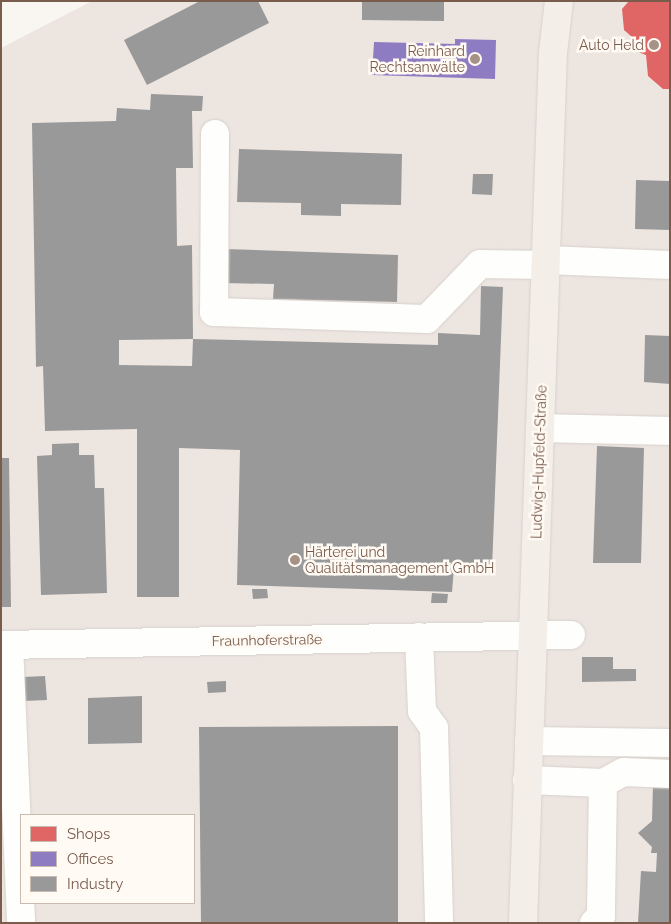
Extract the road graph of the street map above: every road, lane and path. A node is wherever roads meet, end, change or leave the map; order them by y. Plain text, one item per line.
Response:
1 (557, 6) edge
2 (215, 134) dead end
3 (546, 263) junction
4 (670, 265) edge
5 (540, 428) junction
6 (670, 431) edge
7 (533, 634) junction
8 (571, 635) dead end
9 (419, 637) junction
10 (5, 645) edge
11 (529, 741) junction
12 (670, 743) edge
13 (670, 774) edge
14 (527, 780) junction
15 (603, 783) junction
16 (21, 923) edge
17 (439, 923) edge
18 (522, 923) edge
19 (594, 923) edge

1 - 3 main road, Ludwig-Hupfeld-Straße
2 - 3 lane
3 - 4 lane
3 - 5 main road, Ludwig-Hupfeld-Straße
5 - 6 lane
5 - 7 main road, Ludwig-Hupfeld-Straße
7 - 8 lane, Fraunhoferstraße
7 - 9 lane, Fraunhoferstraße
7 - 11 main road, Ludwig-Hupfeld-Straße
9 - 10 lane, Fraunhoferstraße
9 - 17 lane
10 - 16 lane
11 - 12 lane
11 - 14 main road, Ludwig-Hupfeld-Straße
13 - 15 lane
14 - 15 lane
14 - 18 main road, Ludwig-Hupfeld-Straße
15 - 19 lane

